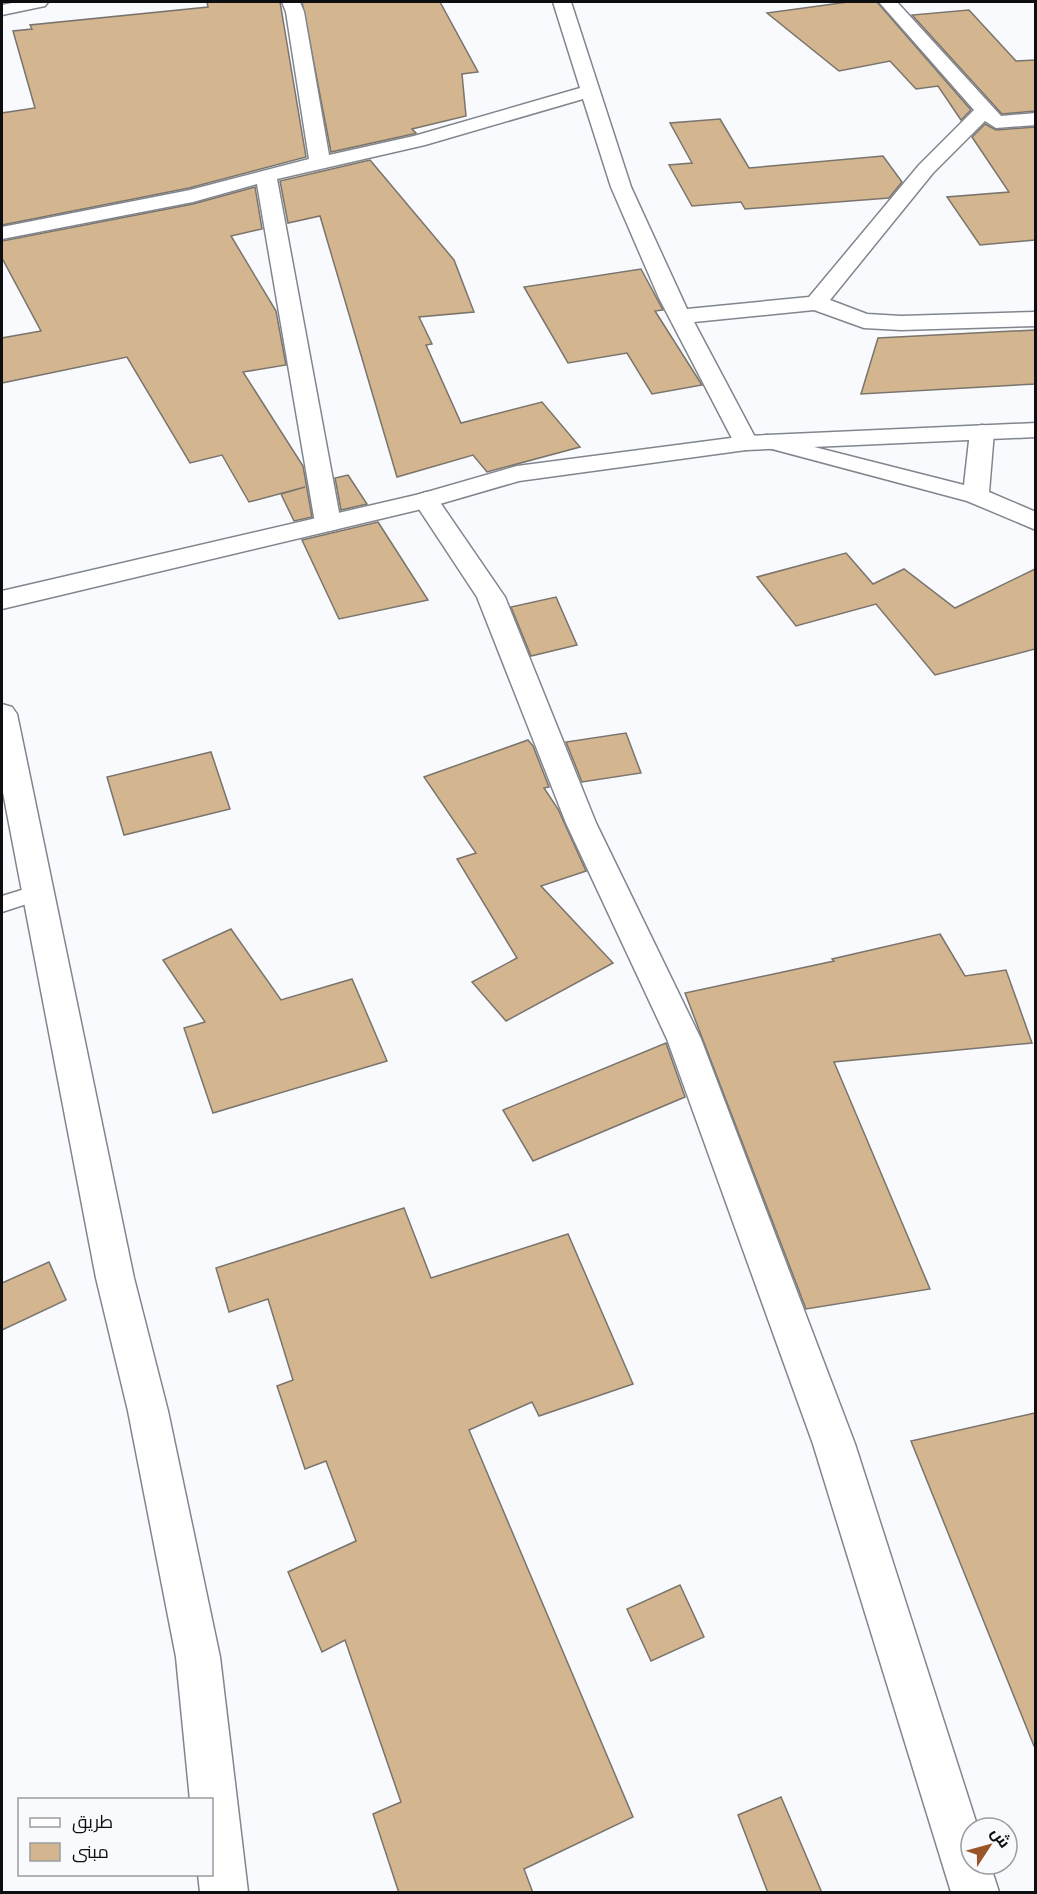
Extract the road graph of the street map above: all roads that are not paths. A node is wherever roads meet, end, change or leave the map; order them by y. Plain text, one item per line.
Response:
1 (39, 2) edge
2 (291, 2) edge
3 (562, 2) edge
4 (888, 2) edge
5 (2, 10) edge
6 (592, 90) junction
7 (985, 110) junction
8 (1035, 119) edge
9 (320, 164) junction
10 (266, 175) junction
11 (2, 233) edge
12 (816, 303) junction
13 (680, 316) junction
14 (1035, 319) edge
15 (1035, 430) edge
16 (982, 432) junction
17 (757, 442) junction
18 (976, 496) junction
19 (426, 500) junction
20 (1035, 522) edge
21 (328, 524) junction
22 (2, 600) edge
23 (2, 714) edge
24 (38, 893) junction
25 (2, 904) edge
26 (224, 1893) edge
27 (975, 1893) edge

1 - 5 street
2 - 9 street
3 - 6 street
4 - 7 street
6 - 9 street
6 - 13 street
7 - 8 street
7 - 12 street
9 - 10 street
10 - 11 street
10 - 21 street
12 - 13 street
12 - 14 street
13 - 17 street
15 - 16 street
16 - 17 street
16 - 18 street
17 - 18 street
17 - 19 street
18 - 20 street
19 - 21 street
19 - 27 street
21 - 22 street
23 - 24 street
24 - 25 lane
24 - 26 street

